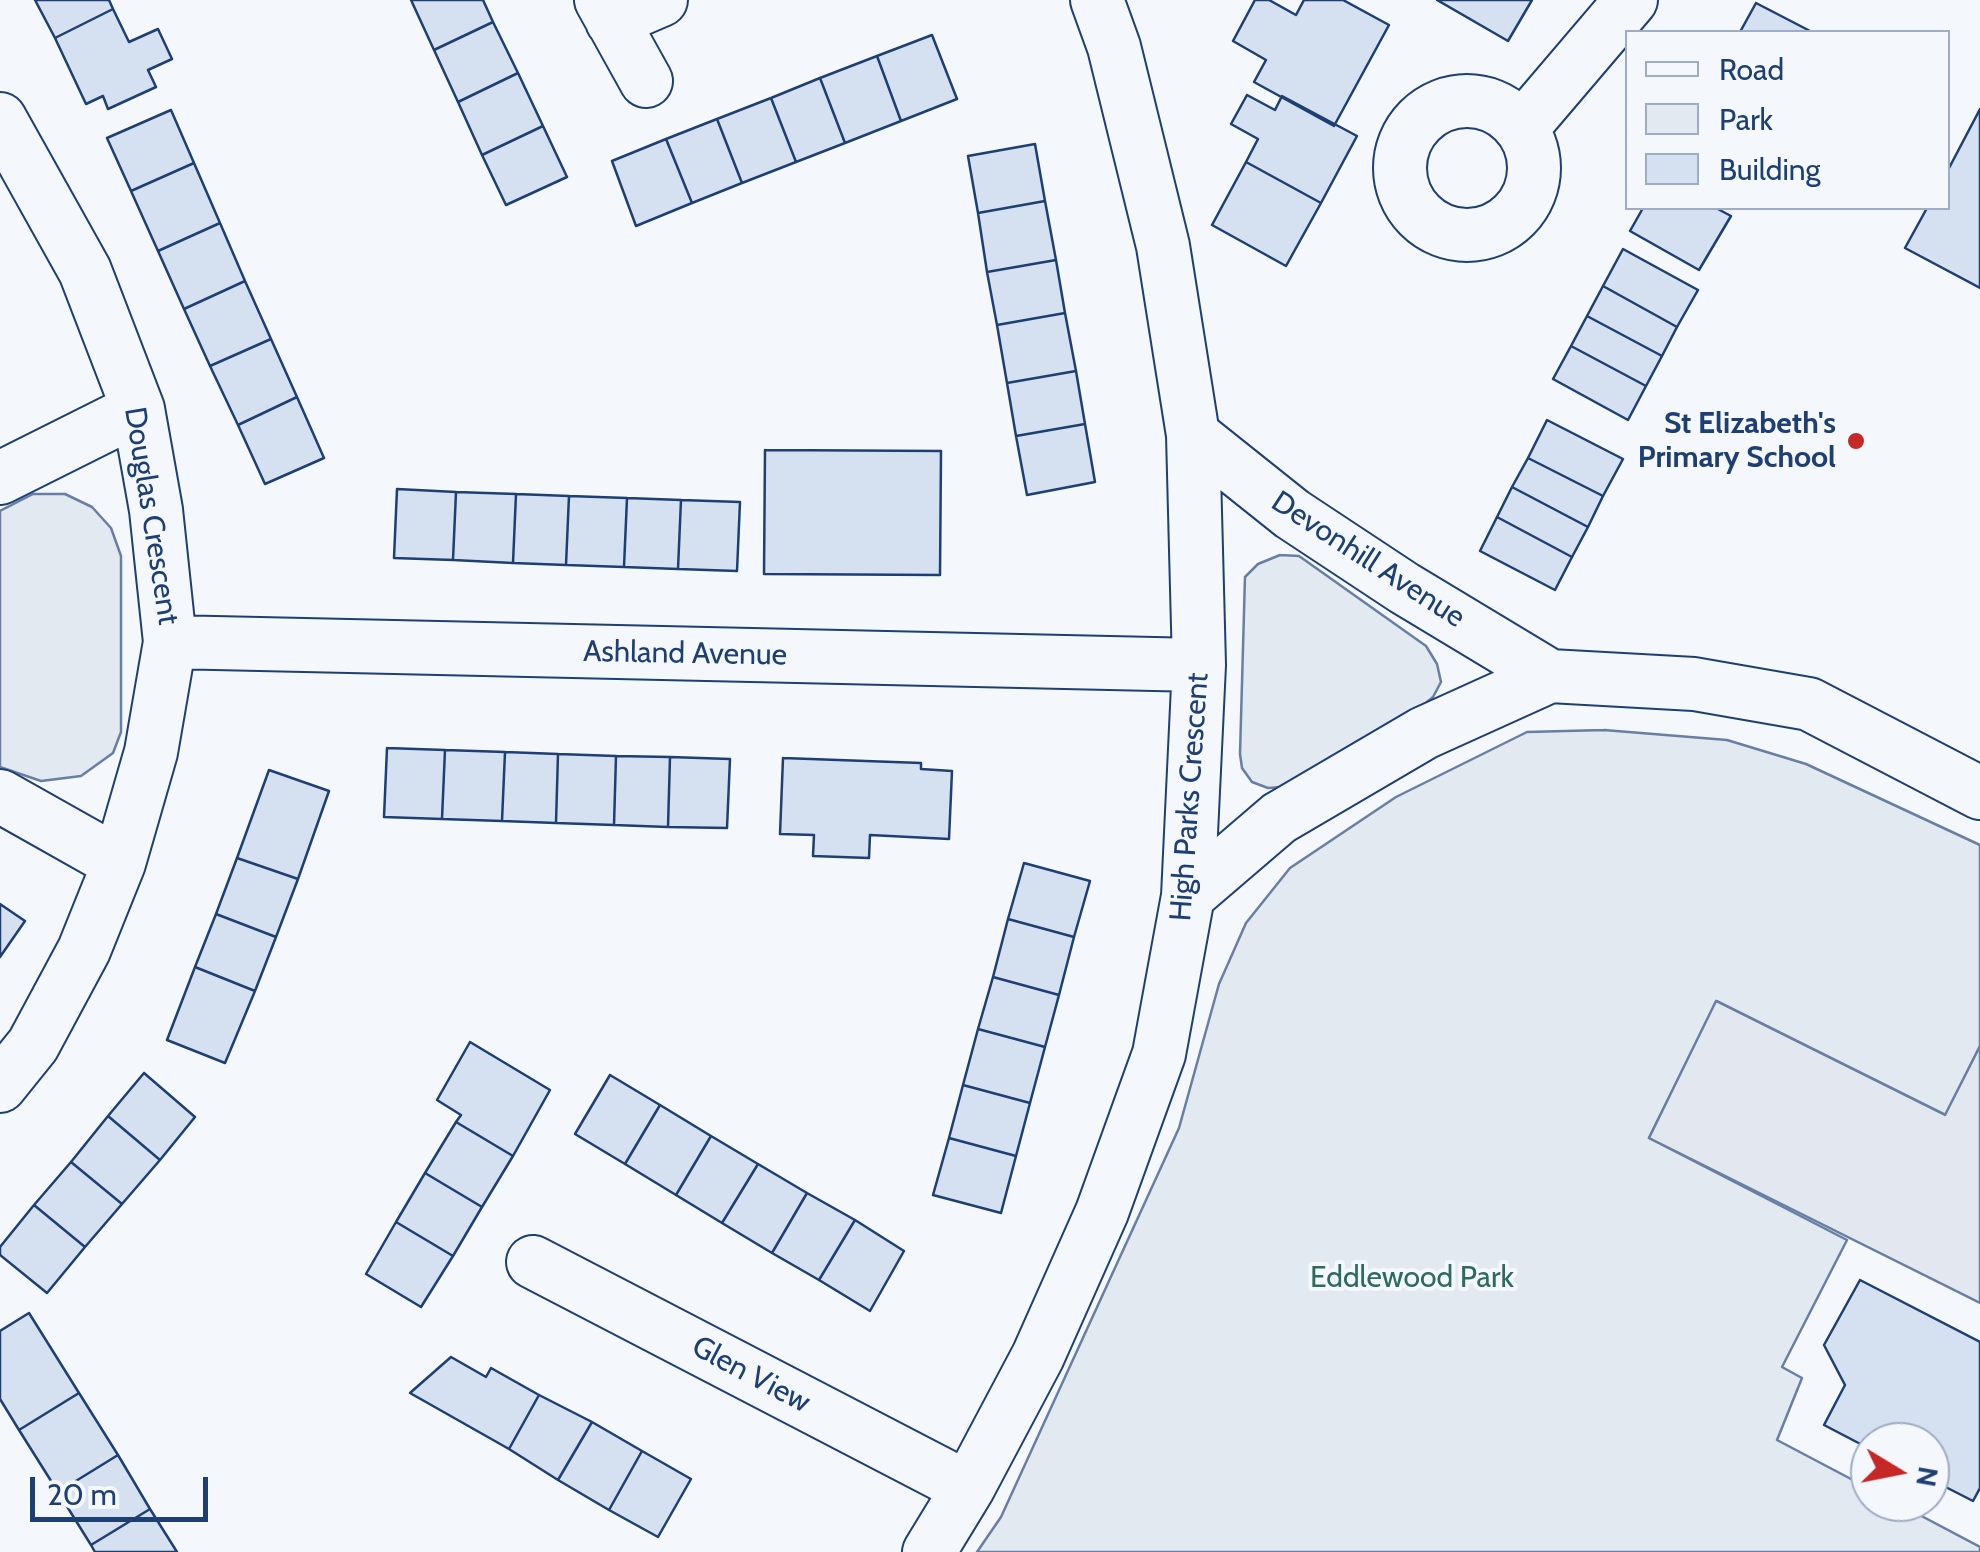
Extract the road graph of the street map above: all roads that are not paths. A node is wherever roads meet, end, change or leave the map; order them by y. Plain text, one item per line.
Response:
1 (661, 0) edge
2 (1097, 0) edge
3 (1631, 0) edge
4 (607, 11) edge
5 (646, 81) dead end
6 (0, 119) edge
7 (1522, 128) dead end
8 (138, 409) junction
9 (1193, 435) junction
10 (0, 478) edge
11 (170, 642) junction
12 (1199, 665) junction
13 (1550, 676) junction
14 (1980, 793) edge
15 (0, 796) edge
16 (120, 863) junction
17 (1188, 896) junction
18 (0, 1086) edge
19 (533, 1262) dead end
20 (968, 1488) junction
21 (928, 1552) edge

1 - 4 street
2 - 9 street, High Parks Crescent
3 - 7 street
4 - 5 street
6 - 8 street, Douglas Crescent
8 - 10 street
8 - 11 street, Douglas Crescent
9 - 12 street, High Parks Crescent
9 - 13 street, Devonhill Avenue
11 - 12 street, Ashland Avenue
11 - 16 street, Douglas Crescent
12 - 17 street, High Parks Crescent
13 - 14 street, Devonhill Avenue
13 - 17 street, Devonhill Avenue
15 - 16 street
16 - 18 street, Douglas Crescent
17 - 20 street, High Parks Crescent
19 - 20 street, Glen View
20 - 21 street, High Parks Crescent

